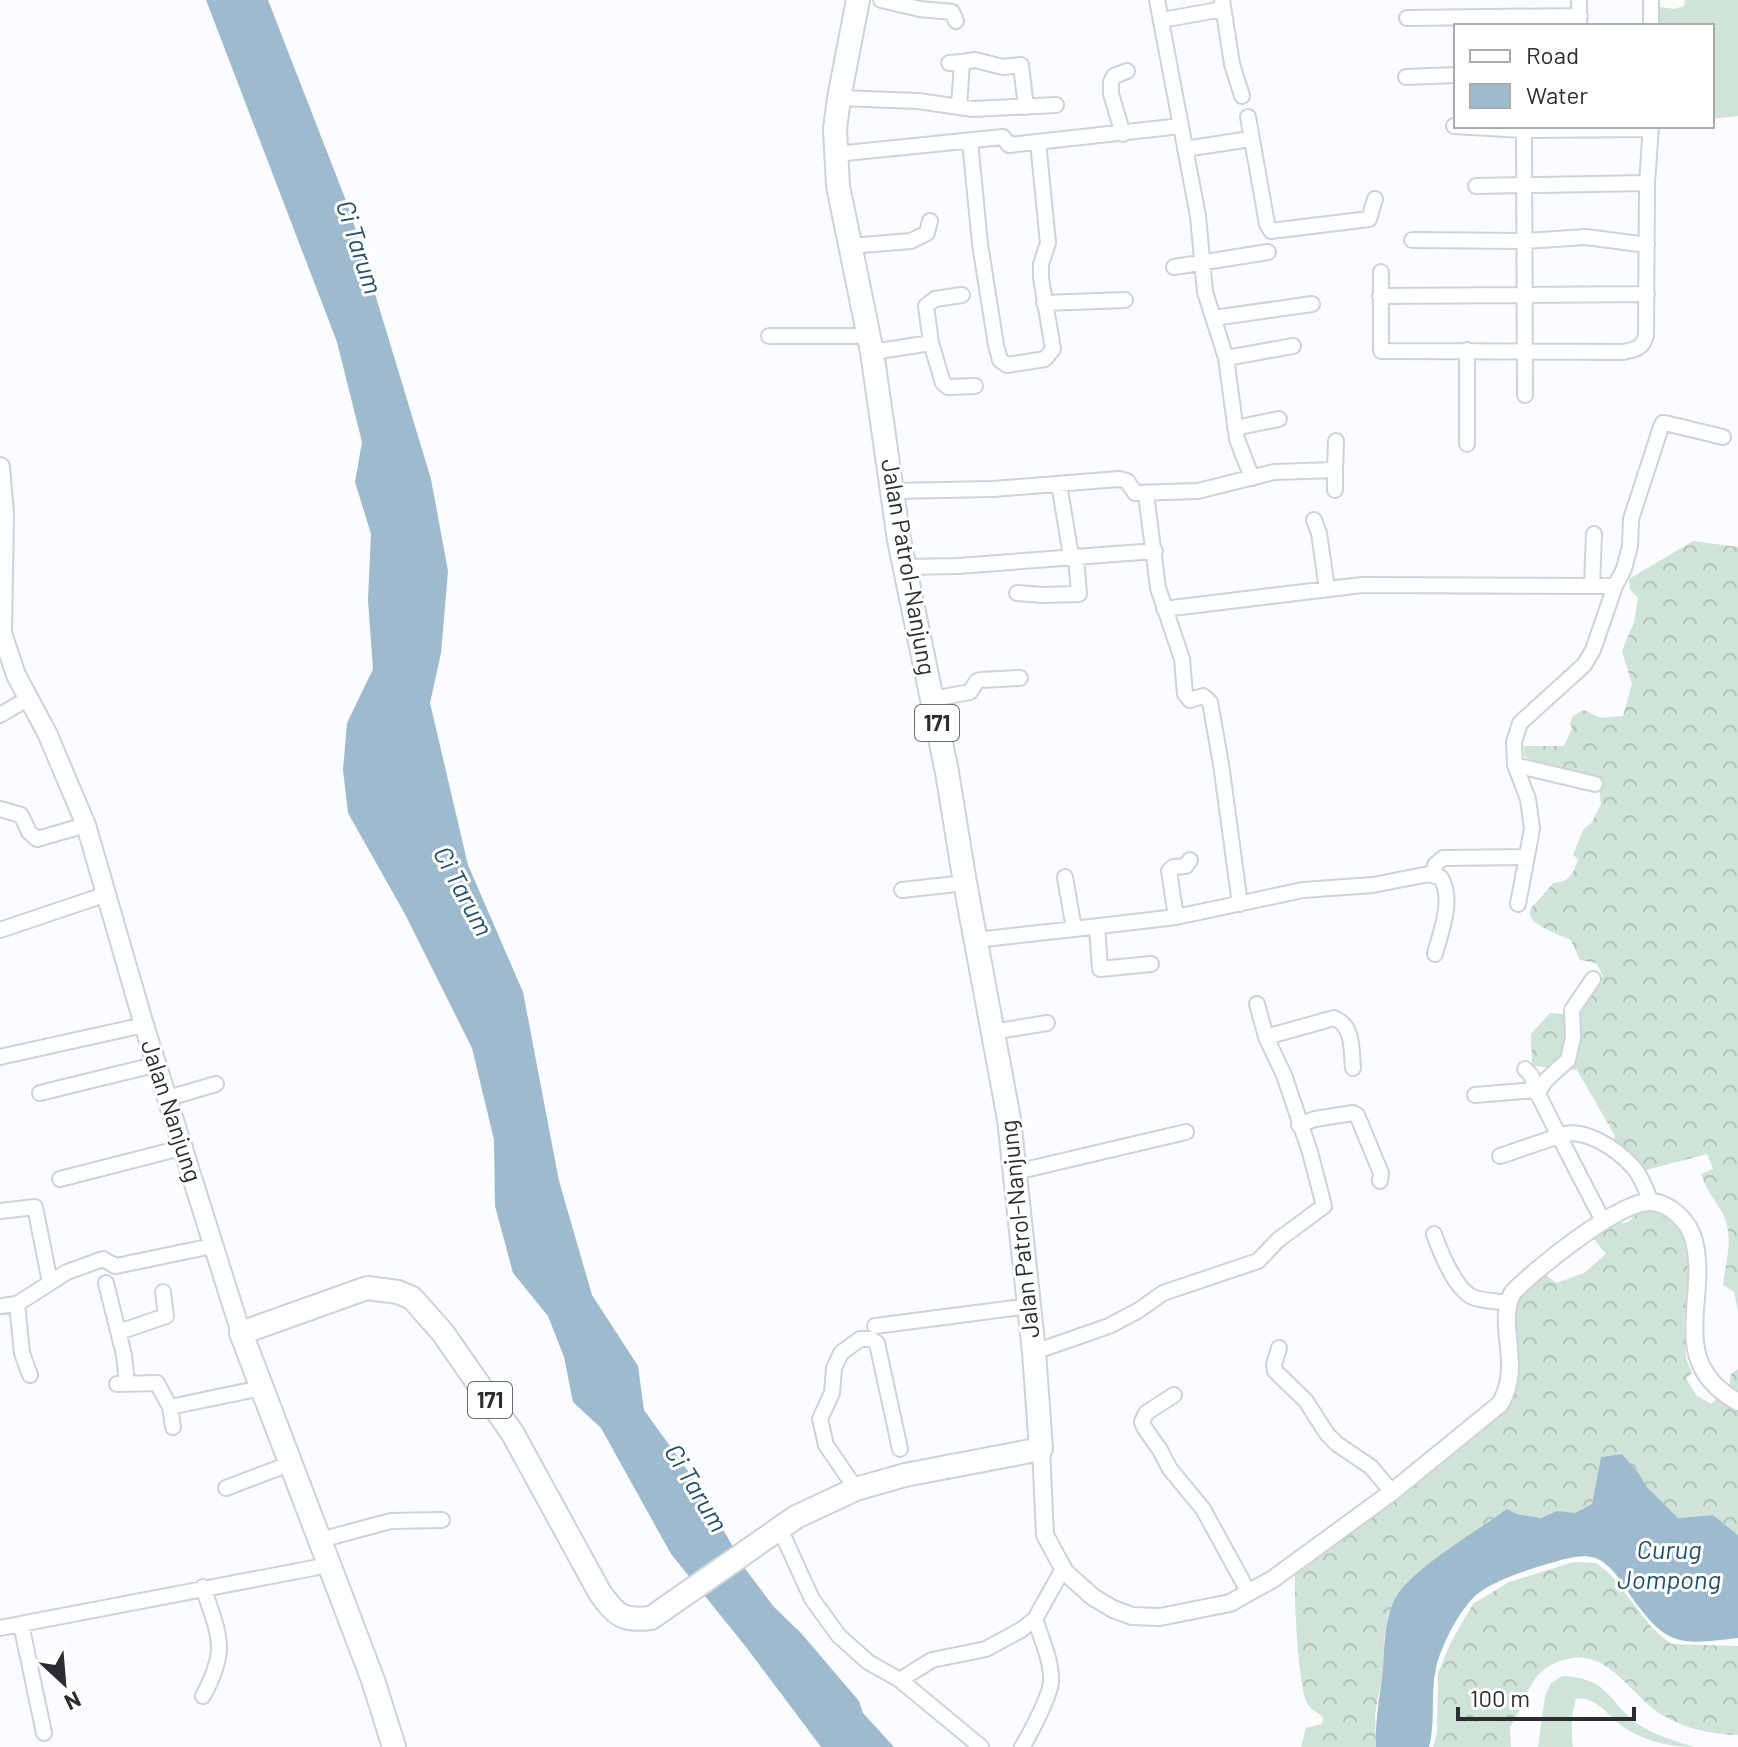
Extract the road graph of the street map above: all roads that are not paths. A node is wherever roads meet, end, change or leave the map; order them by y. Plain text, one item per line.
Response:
1 (858, 0) edge
2 (881, 0) edge
3 (1157, 0) edge
4 (1579, 0) edge
5 (1651, 0) edge
6 (1226, 8) edge
7 (1407, 18) dead end
8 (1162, 20) junction
9 (956, 21) dead end
10 (1580, 21) edge
11 (1651, 24) edge
12 (1127, 71) dead end
13 (1454, 75) edge
14 (1406, 77) dead end
15 (1242, 96) dead end
16 (839, 98) junction
17 (1056, 105) dead end
18 (959, 107) junction
19 (1026, 107) junction
20 (1248, 117) dead end
21 (1181, 126) junction
22 (1489, 128) edge
23 (1577, 128) edge
24 (1651, 128) edge
25 (1524, 130) junction
26 (1123, 134) junction
27 (1250, 139) junction
28 (970, 141) junction
29 (1038, 142) junction
30 (1185, 149) junction
31 (836, 154) junction
32 (1647, 183) junction
33 (1476, 186) dead end
34 (1524, 186) junction
35 (1375, 199) dead end
36 (930, 221) dead end
37 (1412, 240) dead end
38 (1525, 241) junction
39 (1647, 245) junction
40 (850, 246) junction
41 (1268, 252) dead end
42 (1203, 263) junction
43 (1174, 267) dead end
44 (1381, 272) dead end
45 (1647, 294) junction
46 (962, 295) dead end
47 (1380, 296) junction
48 (1525, 296) junction
49 (1125, 300) dead end
50 (1044, 303) junction
51 (1312, 304) dead end
52 (1214, 318) junction
53 (769, 336) dead end
54 (931, 343) junction
55 (869, 344) junction
56 (1293, 346) dead end
57 (1467, 350) junction
58 (1523, 350) junction
59 (1226, 358) junction
60 (975, 386) dead end
61 (1525, 395) dead end
62 (1279, 419) dead end
63 (1235, 428) junction
64 (1723, 437) dead end
65 (1336, 441) dead end
66 (1467, 444) dead end
67 (0, 467) edge
68 (1335, 470) junction
69 (1252, 478) junction
70 (1059, 484) junction
71 (1335, 490) dead end
72 (892, 491) junction
73 (1146, 494) junction
74 (2, 499) edge
75 (1314, 520) dead end
76 (1594, 534) dead end
77 (1155, 551) junction
78 (1074, 556) junction
79 (906, 567) junction
80 (1592, 585) junction
81 (1615, 586) junction
82 (1327, 589) junction
83 (1017, 593) dead end
84 (1164, 609) junction
85 (1, 619) edge
86 (1020, 678) dead end
87 (29, 698) junction
88 (932, 699) junction
89 (0, 715) edge
90 (1515, 765) junction
91 (1595, 784) dead end
92 (0, 809) edge
93 (86, 825) junction
94 (1527, 857) junction
95 (1190, 860) dead end
96 (1435, 875) junction
97 (1065, 877) dead end
98 (965, 883) junction
99 (902, 890) dead end
100 (107, 894) junction
101 (1240, 904) junction
102 (1518, 904) dead end
103 (1176, 917) junction
104 (1097, 926) junction
105 (1074, 929) junction
106 (0, 930) edge
107 (976, 940) junction
108 (1435, 954) dead end
109 (1151, 964) dead end
110 (1593, 979) dead end
111 (1257, 1004) dead end
112 (1047, 1023) dead end
113 (144, 1025) junction
114 (992, 1032) junction
115 (1266, 1037) junction
116 (0, 1057) edge
117 (158, 1064) junction
118 (1353, 1068) dead end
119 (1525, 1069) dead end
120 (216, 1084) dead end
121 (1537, 1092) junction
122 (40, 1093) dead end
123 (1475, 1095) dead end
124 (168, 1098) junction
125 (1299, 1125) junction
126 (1186, 1132) dead end
127 (1559, 1136) junction
128 (185, 1147) junction
129 (1500, 1156) dead end
130 (1016, 1172) junction
131 (60, 1179) dead end
132 (1380, 1181) dead end
133 (1651, 1202) junction
134 (0, 1211) edge
135 (1603, 1221) junction
136 (1434, 1234) dead end
137 (212, 1246) junction
138 (50, 1282) junction
139 (106, 1283) dead end
140 (163, 1292) dead end
141 (1507, 1303) junction
142 (17, 1304) junction
143 (0, 1306) edge
144 (1030, 1306) junction
145 (875, 1326) dead end
146 (119, 1332) junction
147 (241, 1333) junction
148 (1279, 1348) dead end
149 (1034, 1352) junction
150 (30, 1375) dead end
151 (261, 1388) junction
152 (1174, 1395) dead end
153 (1738, 1402) edge
154 (170, 1407) junction
155 (173, 1427) dead end
156 (900, 1449) dead end
157 (1041, 1449) junction
158 (289, 1464) junction
159 (226, 1488) dead end
160 (856, 1489) junction
161 (1392, 1492) junction
162 (442, 1520) dead end
163 (777, 1532) junction
164 (320, 1540) junction
165 (329, 1565) junction
166 (1063, 1569) junction
167 (203, 1587) junction
168 (1249, 1593) junction
169 (1035, 1619) junction
170 (21, 1624) junction
171 (0, 1628) edge
172 (900, 1680) junction
173 (203, 1696) dead end
174 (44, 1733) dead end
175 (392, 1746) edge
176 (981, 1747) edge
177 (1022, 1747) edge

1 - 16 main road, Jalan Patrol-Nanjung / 171
2 - 9 street
3 - 8 street
4 - 10 street
5 - 11 street
6 - 8 street
6 - 15 street
7 - 10 street
8 - 21 street
12 - 26 street
13 - 14 street
16 - 18 street
16 - 31 main road, Jalan Patrol-Nanjung / 171
17 - 19 street
18 - 19 street
18 - 19 street
20 - 27 street
21 - 26 street
21 - 30 street
22 - 25 street
23 - 25 street
24 - 32 street
25 - 34 street
26 - 29 street
27 - 30 street
27 - 35 street
28 - 29 street
28 - 31 street
28 - 50 street
29 - 50 street
30 - 42 street
31 - 40 main road, Jalan Patrol-Nanjung / 171
32 - 34 street
32 - 39 street
33 - 34 street
34 - 38 street
36 - 40 street
37 - 38 street
38 - 39 street
38 - 48 street
39 - 45 street
40 - 55 main road, Jalan Patrol-Nanjung / 171
41 - 42 street
42 - 43 street
42 - 52 street
44 - 47 street
45 - 48 street
45 - 58 street
46 - 54 street
47 - 48 street
47 - 57 street
48 - 58 street
49 - 50 street
51 - 52 street
52 - 59 street
53 - 55 street
54 - 55 street
54 - 60 street
55 - 72 main road, Jalan Patrol-Nanjung / 171
56 - 59 street
57 - 58 street
57 - 66 street
58 - 61 street
59 - 63 street
62 - 63 street
63 - 69 street
64 - 81 street
65 - 68 street
67 - 74 main road, Jalan Nanjung
68 - 69 street
68 - 71 street
69 - 73 street
70 - 72 street
70 - 73 street
70 - 78 street
72 - 79 main road, Jalan Patrol-Nanjung / 171
73 - 77 street
74 - 85 main road, Jalan Nanjung
75 - 82 street
76 - 80 street
77 - 78 street
77 - 84 street
78 - 79 street
78 - 83 street
79 - 88 main road, Jalan Patrol-Nanjung / 171
80 - 81 street
80 - 82 street
81 - 90 street
82 - 84 street
84 - 101 street
85 - 87 main road, Jalan Nanjung
86 - 88 street
87 - 89 street
87 - 93 main road, Jalan Nanjung
88 - 98 main road, Jalan Patrol-Nanjung / 171
90 - 91 street
90 - 94 street
92 - 93 street
93 - 100 main road, Jalan Nanjung
94 - 96 street
94 - 102 street
95 - 103 street
96 - 101 street
96 - 108 street
97 - 105 street
98 - 99 street
98 - 107 main road, Jalan Patrol-Nanjung / 171
100 - 106 street
100 - 113 main road, Jalan Nanjung
101 - 103 street
103 - 104 street
104 - 105 street
104 - 109 street
105 - 107 street
107 - 114 main road, Jalan Patrol-Nanjung / 171
110 - 121 street
111 - 115 street
112 - 114 street
113 - 116 street
113 - 117 main road, Jalan Nanjung
114 - 130 main road, Jalan Patrol-Nanjung / 171
115 - 118 street
115 - 125 street
117 - 122 street
117 - 124 main road, Jalan Nanjung
119 - 121 street
120 - 124 street
121 - 123 street
121 - 127 street
124 - 128 main road, Jalan Nanjung
125 - 132 street
125 - 149 street
126 - 130 street
127 - 129 street
127 - 133 street
127 - 135 street
128 - 131 street
128 - 137 main road, Jalan Nanjung
130 - 144 main road, Jalan Patrol-Nanjung / 171
133 - 135 street
133 - 153 street
134 - 138 street
135 - 141 street
136 - 141 street
137 - 138 street
137 - 147 main road, Jalan Nanjung
138 - 142 street
139 - 146 street
140 - 146 street
141 - 161 street
142 - 143 street
142 - 150 street
144 - 145 street
144 - 149 main road, Jalan Patrol-Nanjung / 171
146 - 154 street
147 - 151 main road, Jalan Nanjung
147 - 163 main road, 171
148 - 161 street
149 - 157 main road, Jalan Patrol-Nanjung / 171
151 - 154 street
151 - 158 main road, Jalan Nanjung
152 - 168 street
154 - 155 street
156 - 160 street
157 - 160 main road, 171
157 - 166 street
158 - 159 street
158 - 164 main road, Jalan Nanjung
160 - 163 main road, 171
161 - 168 street
162 - 164 street
163 - 172 street
164 - 165 main road, Jalan Nanjung
165 - 167 street
165 - 175 main road, Jalan Nanjung
166 - 168 street
166 - 169 street
167 - 170 street
167 - 173 street
169 - 172 street
169 - 177 street
170 - 171 street
170 - 174 street
172 - 176 street

